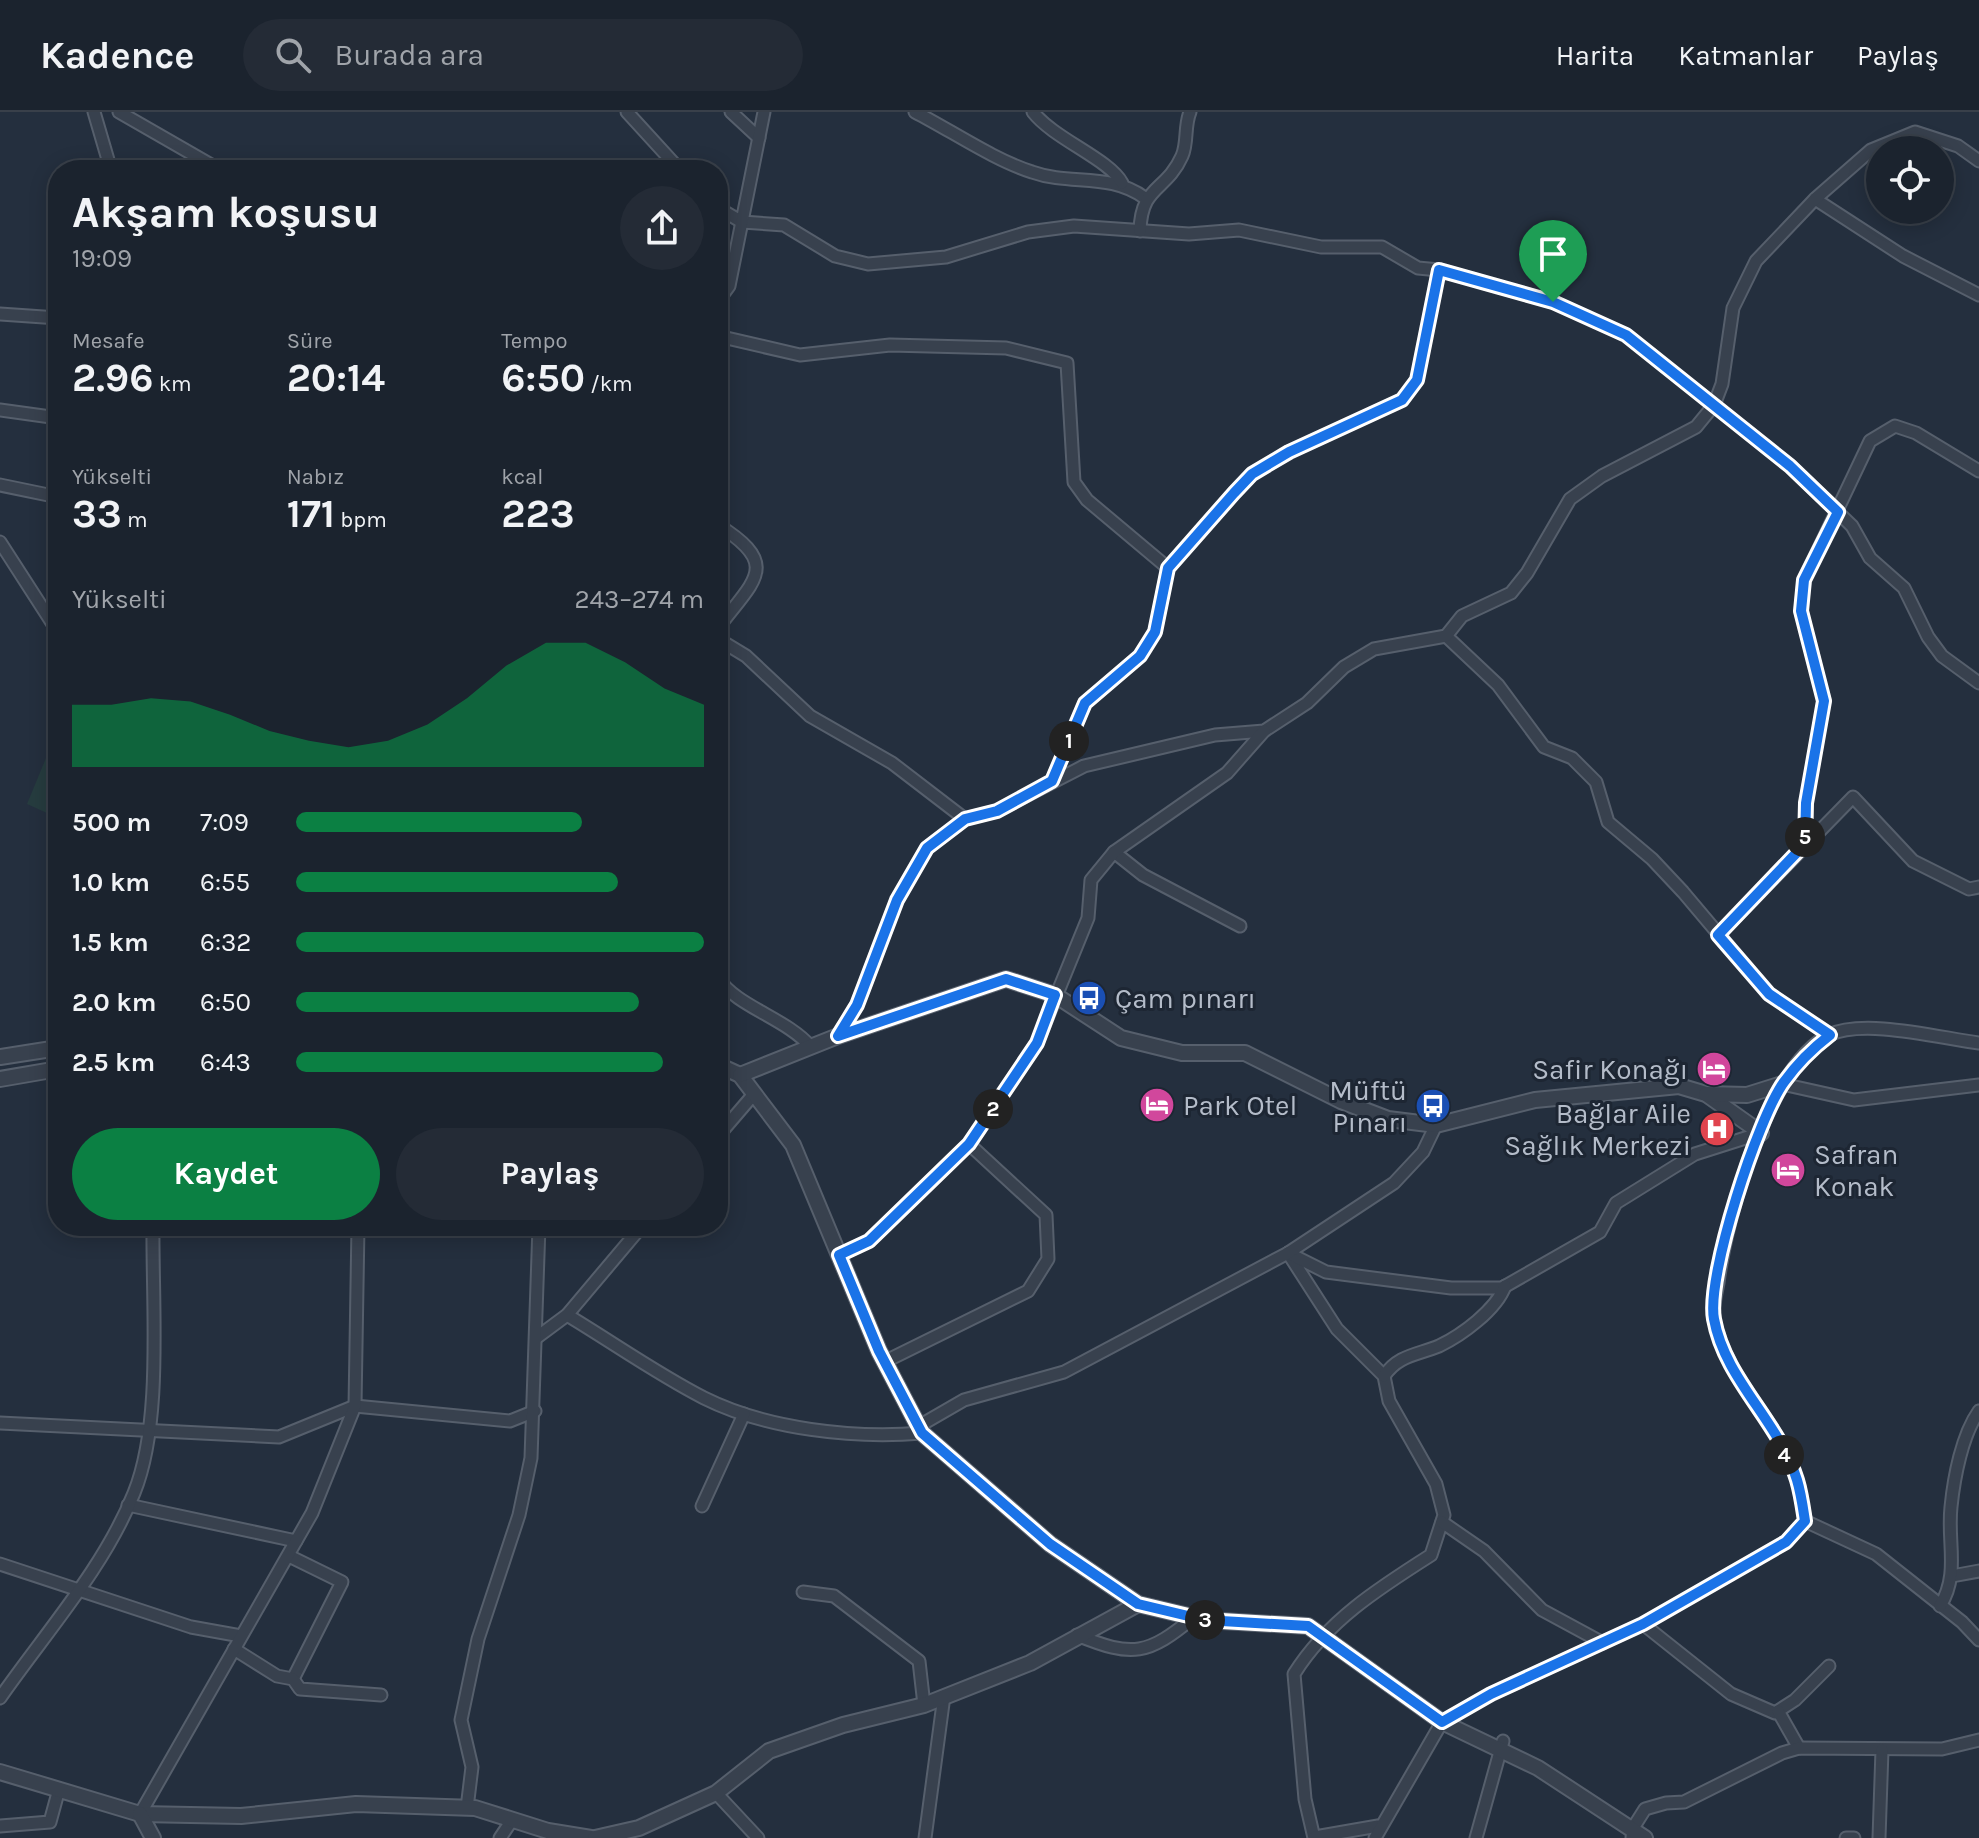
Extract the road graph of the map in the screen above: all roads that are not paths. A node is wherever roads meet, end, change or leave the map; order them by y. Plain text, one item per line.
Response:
1 (94, 112) edge
2 (119, 112) edge
3 (627, 112) edge
4 (731, 112) edge
5 (764, 112) edge
6 (915, 112) edge
7 (1033, 112) edge
8 (1190, 112) edge
9 (759, 138) junction
10 (108, 160) edge
11 (203, 160) edge
12 (671, 160) edge
13 (1979, 161) edge
14 (1122, 184) junction
15 (1145, 198) junction
16 (1815, 199) junction
17 (728, 214) edge
18 (742, 222) junction
19 (1140, 231) junction
20 (1439, 270) junction
21 (728, 287) edge
22 (1979, 295) edge
23 (0, 314) edge
24 (48, 317) edge
25 (728, 338) edge
26 (1714, 405) junction
27 (0, 410) edge
28 (48, 417) edge
29 (1979, 471) edge
30 (0, 485) edge
31 (48, 495) edge
32 (1838, 512) junction
33 (728, 532) edge
34 (0, 542) edge
35 (1168, 568) junction
36 (33, 592) junction
37 (48, 605) edge
38 (728, 614) edge
39 (48, 616) edge
40 (1446, 636) junction
41 (728, 645) edge
42 (1979, 683) edge
43 (1264, 731) junction
44 (1052, 781) junction
45 (965, 819) junction
46 (1805, 844) junction
47 (1114, 852) junction
48 (1979, 887) edge
49 (1240, 926) dead end
50 (1718, 935) junction
51 (728, 987) edge
52 (1055, 995) junction
53 (1830, 1035) junction
54 (838, 1036) junction
55 (1979, 1043) edge
56 (811, 1047) junction
57 (48, 1050) edge
58 (0, 1057) edge
59 (728, 1070) edge
60 (48, 1071) edge
61 (740, 1075) junction
62 (0, 1079) edge
63 (1782, 1084) junction
64 (1979, 1085) edge
65 (754, 1094) junction
66 (1706, 1094) junction
67 (728, 1124) edge
68 (1436, 1125) junction
69 (1761, 1133) junction
70 (969, 1144) junction
71 (153, 1236) edge
72 (358, 1236) edge
73 (539, 1236) edge
74 (634, 1236) edge
75 (1288, 1253) junction
76 (839, 1255) junction
77 (1505, 1286) junction
78 (567, 1315) junction
79 (536, 1338) junction
80 (884, 1362) junction
81 (1384, 1376) junction
82 (355, 1406) junction
83 (535, 1411) junction
84 (1979, 1411) edge
85 (744, 1414) junction
86 (0, 1423) edge
87 (920, 1430) junction
88 (148, 1432) junction
89 (128, 1505) junction
90 (702, 1506) dead end
91 (1805, 1521) junction
92 (1442, 1522) junction
93 (296, 1541) junction
94 (289, 1556) junction
95 (0, 1564) edge
96 (1979, 1571) edge
97 (1952, 1576) junction
98 (78, 1588) junction
99 (803, 1592) dead end
100 (1138, 1604) junction
101 (1940, 1606) junction
102 (1194, 1617) junction
103 (1643, 1624) junction
104 (1077, 1635) junction
105 (241, 1636) junction
106 (1322, 1636) junction
107 (1979, 1640) edge
108 (1603, 1643) junction
109 (234, 1649) junction
110 (1829, 1666) dead end
111 (293, 1679) junction
112 (381, 1695) dead end
113 (944, 1696) junction
114 (0, 1698) edge
115 (924, 1705) junction
116 (1778, 1711) junction
117 (1442, 1722) junction
118 (1979, 1740) edge
119 (1502, 1746) junction
120 (1799, 1748) junction
121 (1882, 1750) junction
122 (0, 1772) edge
123 (59, 1789) junction
124 (716, 1793) junction
125 (467, 1808) junction
126 (140, 1814) junction
127 (512, 1820) junction
128 (0, 1826) edge
129 (1378, 1826) junction
130 (1632, 1833) edge
131 (630, 1834) edge
132 (573, 1837) edge
133 (153, 1838) edge
134 (500, 1838) edge
135 (593, 1838) edge
136 (758, 1838) edge
137 (925, 1838) edge
138 (1314, 1838) edge
139 (1375, 1838) edge
140 (1476, 1838) edge
141 (1645, 1838) edge
142 (1846, 1838) edge
143 (1854, 1838) edge
144 (1879, 1838) edge

1 - 10 street
2 - 11 street
3 - 12 street
4 - 9 street
5 - 9 street
6 - 14 street
7 - 14 street
8 - 15 street
9 - 18 street
13 - 16 street
14 - 15 street
15 - 19 street
16 - 22 street
16 - 26 street
17 - 18 street
18 - 19 street
18 - 21 street
19 - 20 street
20 - 26 street
20 - 35 street
23 - 24 street
25 - 35 street
26 - 32 street
26 - 40 street
27 - 28 street
29 - 32 street
30 - 31 street
32 - 42 street
32 - 46 street
33 - 38 street
34 - 36 street
35 - 44 street
36 - 37 street
36 - 39 street
40 - 43 street
40 - 50 street
41 - 45 street
43 - 44 street
43 - 47 street
44 - 45 street
45 - 54 street
46 - 48 street
46 - 50 street
47 - 49 street
47 - 52 street
50 - 53 street
51 - 56 street
52 - 54 street
52 - 68 street
52 - 70 street
53 - 55 street
53 - 63 street
54 - 56 street
56 - 61 street
57 - 58 street
59 - 61 street
60 - 62 street
61 - 65 street
63 - 64 street
63 - 66 street
63 - 69 street
65 - 67 street
65 - 76 street
66 - 68 street
66 - 69 street
68 - 75 street
69 - 77 street
69 - 91 street
70 - 76 street
70 - 80 street
71 - 88 street
72 - 82 street
73 - 79 street
74 - 78 street
75 - 77 street
75 - 81 street
75 - 87 street
76 - 80 street
77 - 81 street
78 - 79 street
78 - 85 street
79 - 83 street
80 - 87 street
81 - 92 street
82 - 83 street
82 - 88 street
82 - 93 street
83 - 125 street
84 - 97 street
85 - 87 street
85 - 90 street
86 - 88 street
87 - 100 street
88 - 89 street
89 - 93 street
89 - 98 street
91 - 101 street
91 - 103 street
92 - 106 street
92 - 108 street
93 - 94 street
94 - 105 street
94 - 111 street
95 - 98 street
96 - 97 street
97 - 101 street
98 - 105 street
98 - 114 street
99 - 115 street
100 - 102 street
100 - 104 street
101 - 107 street
102 - 104 street
102 - 106 street
103 - 108 street
103 - 116 street
104 - 113 street
105 - 109 street
106 - 117 street
106 - 138 street
108 - 117 street
109 - 111 street
109 - 126 street
110 - 116 street
111 - 112 street
113 - 115 street
113 - 137 street
115 - 124 street
116 - 120 street
117 - 119 street
117 - 129 street
118 - 121 street
119 - 130 street
119 - 140 street
120 - 121 street
120 - 130 street
121 - 144 street
122 - 123 street
123 - 126 street
123 - 128 street
124 - 131 street
124 - 136 street
125 - 126 street
125 - 127 street
126 - 133 street
127 - 132 street
127 - 134 street
129 - 138 street
129 - 139 street
130 - 141 street
131 - 135 street
132 - 135 street
142 - 143 street

